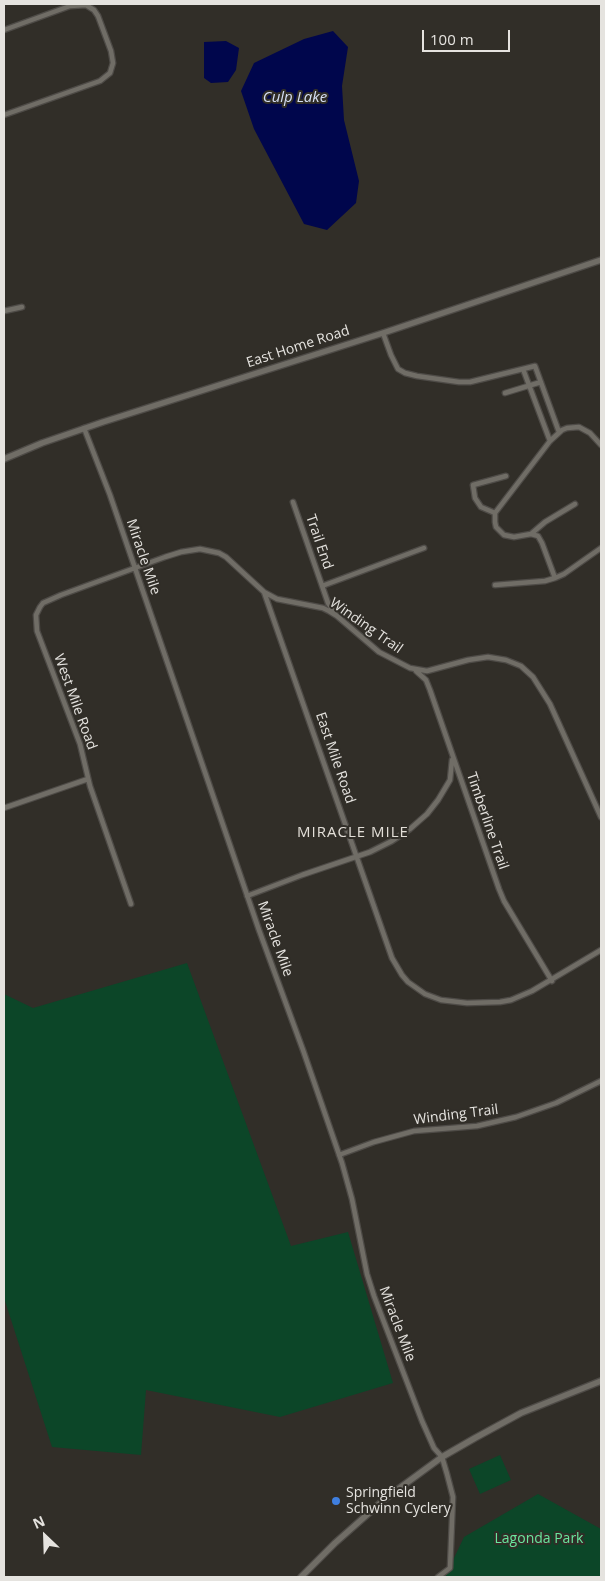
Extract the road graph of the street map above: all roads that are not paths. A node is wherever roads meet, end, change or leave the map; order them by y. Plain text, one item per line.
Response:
1 (4, 30) edge
2 (4, 115) edge
3 (601, 260) edge
4 (22, 307) dead end
5 (4, 311) edge
6 (383, 333) junction
7 (523, 369) junction
8 (541, 382) junction
9 (529, 386) junction
10 (505, 393) dead end
11 (84, 428) junction
12 (559, 432) junction
13 (550, 441) junction
14 (601, 445) edge
15 (4, 459) edge
16 (506, 476) dead end
17 (293, 502) dead end
18 (575, 504) dead end
19 (496, 512) junction
20 (531, 534) junction
21 (424, 548) dead end
22 (601, 548) edge
23 (135, 568) junction
24 (555, 578) junction
25 (495, 585) dead end
26 (322, 586) junction
27 (264, 592) junction
28 (337, 616) junction
29 (410, 668) junction
30 (452, 755) junction
31 (88, 779) junction
32 (4, 808) edge
33 (601, 817) edge
34 (357, 856) junction
35 (247, 896) junction
36 (131, 904) dead end
37 (601, 950) edge
38 (552, 981) junction
39 (601, 1081) edge
40 (339, 1155) junction
41 (601, 1381) edge
42 (442, 1457) junction
43 (301, 1577) edge
44 (438, 1577) edge

1 - 2 street
3 - 6 street, East Home Road
4 - 5 street
6 - 7 street
6 - 11 street, East Home Road
7 - 8 street
7 - 9 street
8 - 9 street
8 - 12 street
9 - 10 street
9 - 13 street
11 - 15 street, East Home Road
11 - 23 street, Miracle Mile
12 - 13 street
12 - 14 street
13 - 19 street
16 - 19 street
17 - 26 street, Trail End
18 - 20 street
19 - 20 street
20 - 24 street
21 - 26 street
22 - 24 street
23 - 27 street, East Mile Road
23 - 31 street, West Mile Road
23 - 35 street, Miracle Mile
24 - 25 street
26 - 28 street, Trail End
27 - 28 street, Winding Trail
27 - 34 street, East Mile Road
28 - 29 street, Winding Trail
29 - 30 street, Timberline Trail
29 - 33 street, Winding Trail
30 - 34 street
30 - 38 street, Timberline Trail
31 - 32 street
31 - 36 street, West Mile Road
34 - 35 street
34 - 38 street, East Mile Road
35 - 40 street, Miracle Mile
37 - 38 street, East Mile Road
39 - 40 street, Winding Trail
40 - 42 street, Miracle Mile
41 - 42 street
42 - 43 street
42 - 44 street, Miracle Mile

